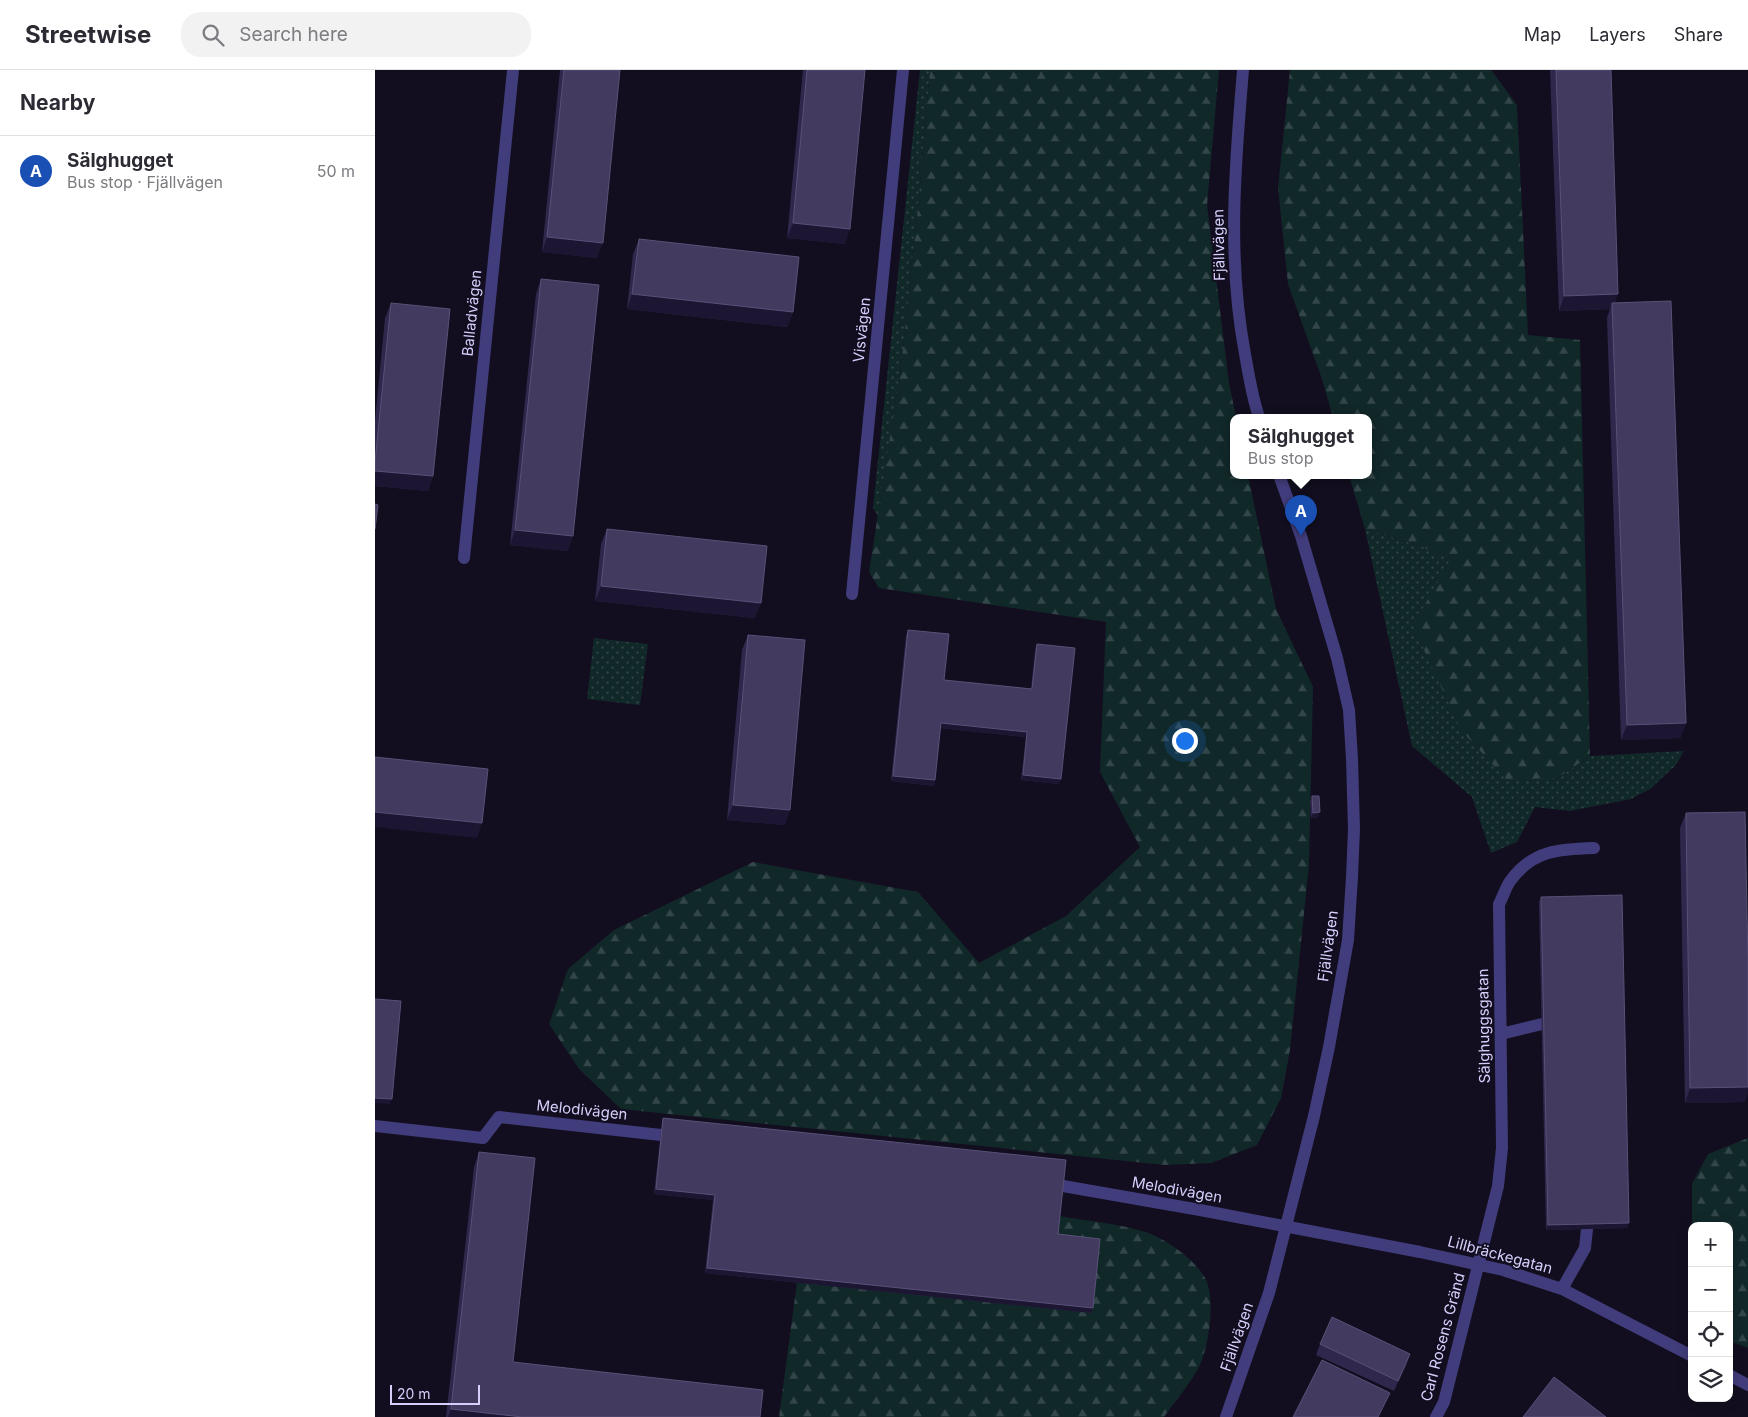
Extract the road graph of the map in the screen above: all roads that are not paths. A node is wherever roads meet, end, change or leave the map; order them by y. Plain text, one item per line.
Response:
1 (513, 70) edge
2 (903, 70) edge
3 (1243, 70) edge
4 (1258, 414) edge
5 (1280, 479) edge
6 (464, 558) dead end
7 (852, 594) dead end
8 (1594, 848) dead end
9 (1542, 1024) edge
10 (1501, 1034) junction
11 (375, 1126) edge
12 (661, 1135) edge
13 (1063, 1186) edge
14 (1285, 1226) junction
15 (1587, 1229) edge
16 (1479, 1264) junction
17 (1562, 1289) junction
18 (1688, 1354) edge
19 (1733, 1377) edge
20 (1748, 1385) edge
21 (1226, 1417) edge
22 (1436, 1417) edge

1 - 6 street, Balladvägen
2 - 7 street, Visvägen
3 - 4 street, Fjällvägen
5 - 14 street, Fjällvägen
8 - 10 street, Sälghuggsgatan
9 - 10 street
10 - 16 street, Sälghuggsgatan
11 - 12 street, Melodivägen
13 - 14 street, Melodivägen
14 - 16 street, Lillbräckegatan
14 - 21 street, Fjällvägen
15 - 17 street
16 - 17 street, Lillbräckegatan
16 - 22 street, Carl Rosens Gränd
17 - 18 street, Lillbräckegatan
19 - 20 street

